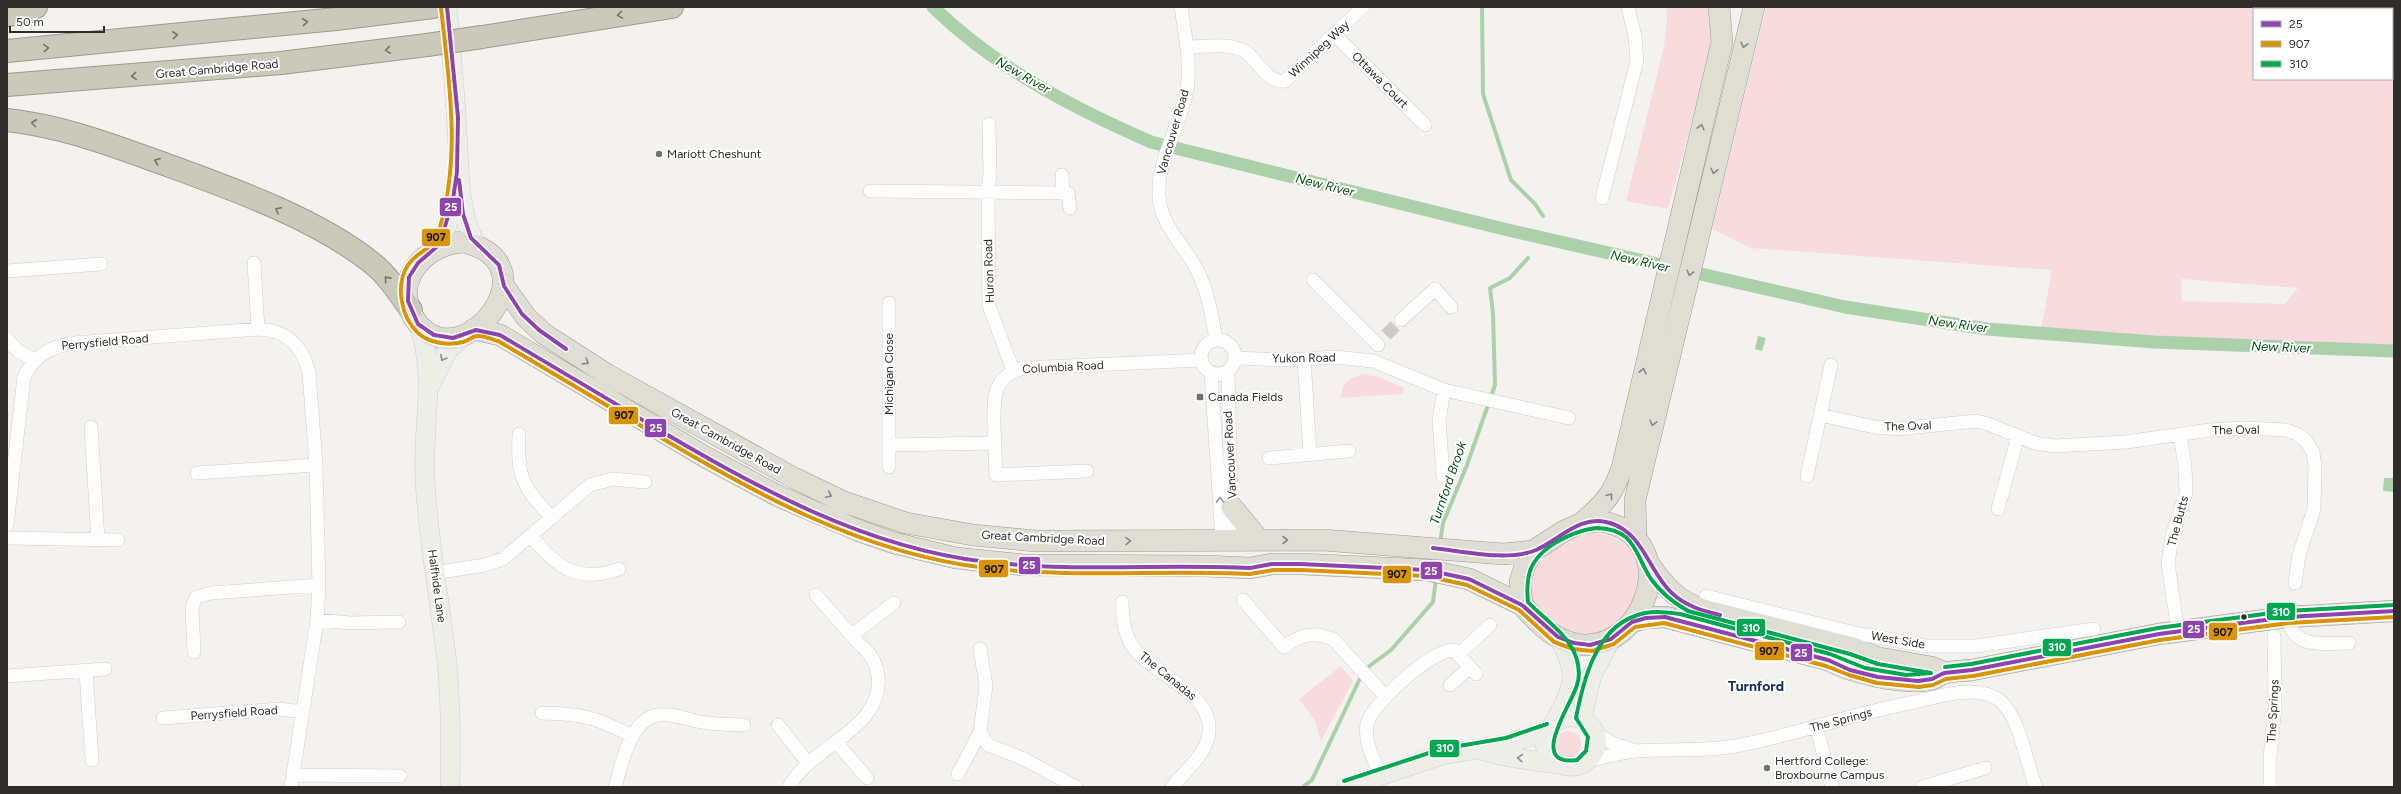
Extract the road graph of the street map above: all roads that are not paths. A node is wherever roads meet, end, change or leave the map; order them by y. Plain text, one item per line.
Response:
1 (36, 7) edge
2 (447, 7) edge
3 (672, 7) edge
4 (1181, 7) edge
5 (1363, 7) edge
6 (1628, 7) edge
7 (1719, 7) edge
8 (1754, 7) edge
9 (427, 8) edge
10 (7, 15) edge
11 (1335, 34) junction
12 (1186, 47) junction
13 (7, 51) edge
14 (7, 85) edge
15 (7, 120) edge
16 (989, 124) dead end
17 (1425, 125) dead end
18 (458, 175) junction
19 (1062, 175) dead end
20 (870, 190) dead end
21 (988, 191) junction
22 (1066, 193) junction
23 (1602, 198) dead end
24 (1070, 208) dead end
25 (476, 245) junction
26 (438, 248) junction
27 (254, 263) dead end
28 (101, 264) dead end
29 (7, 272) edge
30 (1313, 280) dead end
31 (503, 285) junction
32 (889, 303) dead end
33 (1452, 307) dead end
34 (415, 318) junction
35 (1401, 320) tunnel mouth
36 (258, 329) junction
37 (470, 332) junction
38 (7, 339) edge
39 (1216, 340) junction
40 (1235, 358) junction
41 (1304, 359) junction
42 (34, 360) junction
43 (1201, 360) junction
44 (1373, 361) junction
45 (1831, 365) dead end
46 (1013, 370) junction
47 (1228, 371) junction
48 (1211, 373) junction
49 (430, 386) junction
50 (1444, 390) junction
51 (1820, 415) junction
52 (1569, 418) dead end
53 (91, 427) dead end
54 (519, 434) dead end
55 (2180, 435) junction
56 (2018, 436) junction
57 (995, 443) junction
58 (889, 444) junction
59 (1349, 451) dead end
60 (1310, 454) junction
61 (11, 458) edge
62 (1269, 458) dead end
63 (316, 465) junction
64 (889, 467) dead end
65 (1087, 471) dead end
66 (197, 473) dead end
67 (1443, 476) dead end
68 (1807, 476) dead end
69 (645, 482) dead end
70 (1232, 507) junction
71 (1998, 509) dead end
72 (552, 518) junction
73 (1582, 523) junction
74 (7, 525) edge
75 (531, 536) junction
76 (7, 538) edge
77 (1636, 538) junction
78 (98, 540) junction
79 (118, 540) dead end
80 (1258, 540) junction
81 (1227, 542) junction
82 (1533, 551) junction
83 (1272, 564) junction
84 (1649, 564) junction
85 (1217, 567) junction
86 (618, 569) dead end
87 (434, 573) junction
88 (2295, 582) dead end
89 (318, 585) junction
90 (816, 595) dead end
91 (1706, 596) dead end
92 (1243, 600) dead end
93 (1122, 602) dead end
94 (894, 603) dead end
95 (1522, 605) junction
96 (2394, 611) edge
97 (2288, 617) junction
98 (317, 620) junction
99 (399, 622) dead end
100 (1632, 622) junction
101 (1490, 625) dead end
102 (2094, 629) dead end
103 (2178, 631) junction
104 (852, 635) junction
105 (2274, 636) dead end
106 (1558, 637) junction
107 (1611, 639) junction
108 (1853, 640) junction
109 (2349, 643) dead end
110 (980, 650) dead end
111 (194, 652) dead end
112 (1458, 655) junction
113 (1828, 660) junction
114 (105, 669) dead end
115 (86, 671) junction
116 (1944, 673) junction
117 (7, 676) edge
118 (1450, 685) dead end
119 (1385, 696) junction
120 (303, 712) junction
121 (542, 713) dead end
122 (164, 718) dead end
123 (744, 725) dead end
124 (778, 725) dead end
125 (1588, 725) junction
126 (1816, 726) junction
127 (1546, 730) junction
128 (980, 732) junction
129 (632, 736) junction
130 (836, 742) junction
131 (1479, 749) junction
132 (1636, 750) junction
133 (92, 760) dead end
134 (1586, 761) junction
135 (808, 763) junction
136 (1559, 764) junction
137 (1985, 768) dead end
138 (958, 774) dead end
139 (1381, 774) junction
140 (400, 776) dead end
141 (867, 778) dead end
142 (292, 781) edge
143 (1949, 783) edge
144 (450, 787) edge
145 (615, 787) edge
146 (788, 787) edge
147 (1076, 787) edge
148 (1172, 787) edge
149 (1346, 787) edge
150 (1832, 787) edge
151 (1922, 787) edge
152 (2036, 787) edge
153 (2270, 787) edge

1 - 10 highway
2 - 18 main road
3 -> 14 highway, Great Cambridge Road, bridge
4 - 12 street, Vancouver Road
5 - 11 street, Winnipeg Way
6 - 23 street
73 -> 7 main road
8 -> 77 main road
13 -> 9 highway
11 - 12 street, Winnipeg Way
11 - 17 street, Ottawa Court
12 - 39 street, Vancouver Road
34 -> 15 highway
16 - 21 street, Huron Road
18 - 25 main road
18 - 26 main road
19 - 22 street
20 - 21 street
21 - 22 street
21 - 46 street, Huron Road
22 - 24 street
25 - 26 main road
25 - 31 main road
26 - 34 main road
27 - 36 street
28 - 29 street
30 - 44 street
31 - 37 main road
31 -> 81 main road, Great Cambridge Road
32 - 58 street, Michigan Close
33 - 35 street
34 - 37 main road
34 - 49 main road, Halfhide Lane
36 - 42 street, Perrysfield Road
36 - 63 street, Perrysfield Road
37 -> 49 main road, Halfhide Lane
37 - 85 main road, Great Cambridge Road
38 - 42 street
39 - 40 street
39 - 43 street
40 - 41 street, Yukon Road
40 - 47 street
41 - 44 street, Yukon Road
41 - 60 street
42 - 61 street, Perrysfield Road
43 - 46 street, Columbia Road
43 - 48 street
44 - 50 street, Yukon Road
45 - 51 street
46 - 57 street, Columbia Road
47 - 48 street
47 - 70 street, Vancouver Road
81 -> 48 street, Vancouver Road
49 - 87 main road, Halfhide Lane
50 - 52 street, Yukon Road
50 - 67 street
51 - 56 street, The Oval
51 - 68 street
53 - 78 street
54 - 72 street
55 - 56 street, The Oval
55 - 88 street, The Oval
55 - 103 street, The Butts
56 - 71 street
57 - 58 street
57 - 65 street, Columbia Road
58 - 64 street, Michigan Close
59 - 60 street
60 - 62 street
61 - 74 street, Perrysfield Road
63 - 66 street
63 - 89 street, Perrysfield Road
69 - 72 street
70 - 80 main road
70 - 81 street, Vancouver Road
72 - 75 street
73 - 77 main road
73 - 82 main road
75 - 86 street
75 - 87 street
76 - 78 street
77 - 84 main road
78 - 79 street
80 - 81 main road, Great Cambridge Road
80 -> 82 main road, Great Cambridge Road
81 - 83 main road
81 - 85 main road
82 - 95 main road
83 - 85 main road, Great Cambridge Road
83 - 95 main road, Great Cambridge Road
84 - 100 main road
84 - 108 main road
87 - 144 main road, Halfhide Lane
89 - 98 street, Perrysfield Road
89 - 111 street
90 - 104 street
91 - 108 street, West Side
92 - 119 street
93 - 148 street, The Canadas
94 - 104 street
95 - 106 main road
96 - 97 main road
97 - 103 main road
97 - 109 street
98 - 99 street
98 - 120 street, Perrysfield Road
100 - 107 main road
100 - 113 main road
101 - 112 street
102 - 108 street, West Side
103 - 116 main road
104 - 130 street
105 - 153 street, The Springs
106 - 107 main road
106 - 127 main road
107 - 125 main road
108 - 113 main road
108 - 116 main road
110 - 128 street
112 - 118 street
112 - 119 street
113 - 116 main road
114 - 115 street
115 - 117 street
115 - 133 street
119 - 139 street
120 - 122 street, Perrysfield Road
120 - 142 street, Perrysfield Road
121 - 129 street
123 - 129 street
124 - 135 street
125 - 127 main road
125 - 132 street
125 - 134 main road
126 - 132 street, The Springs
126 - 150 street
126 - 152 street, The Springs
127 - 131 main road
127 - 136 main road
128 - 138 street
128 - 147 street
129 - 145 street
130 - 135 street
130 - 141 street
136 -> 131 main road
131 - 139 main road
132 - 134 street, The Springs
134 - 136 main road
135 - 146 street
137 - 143 street
139 - 149 main road
140 - 142 street, Perrysfield Road
143 - 151 street

